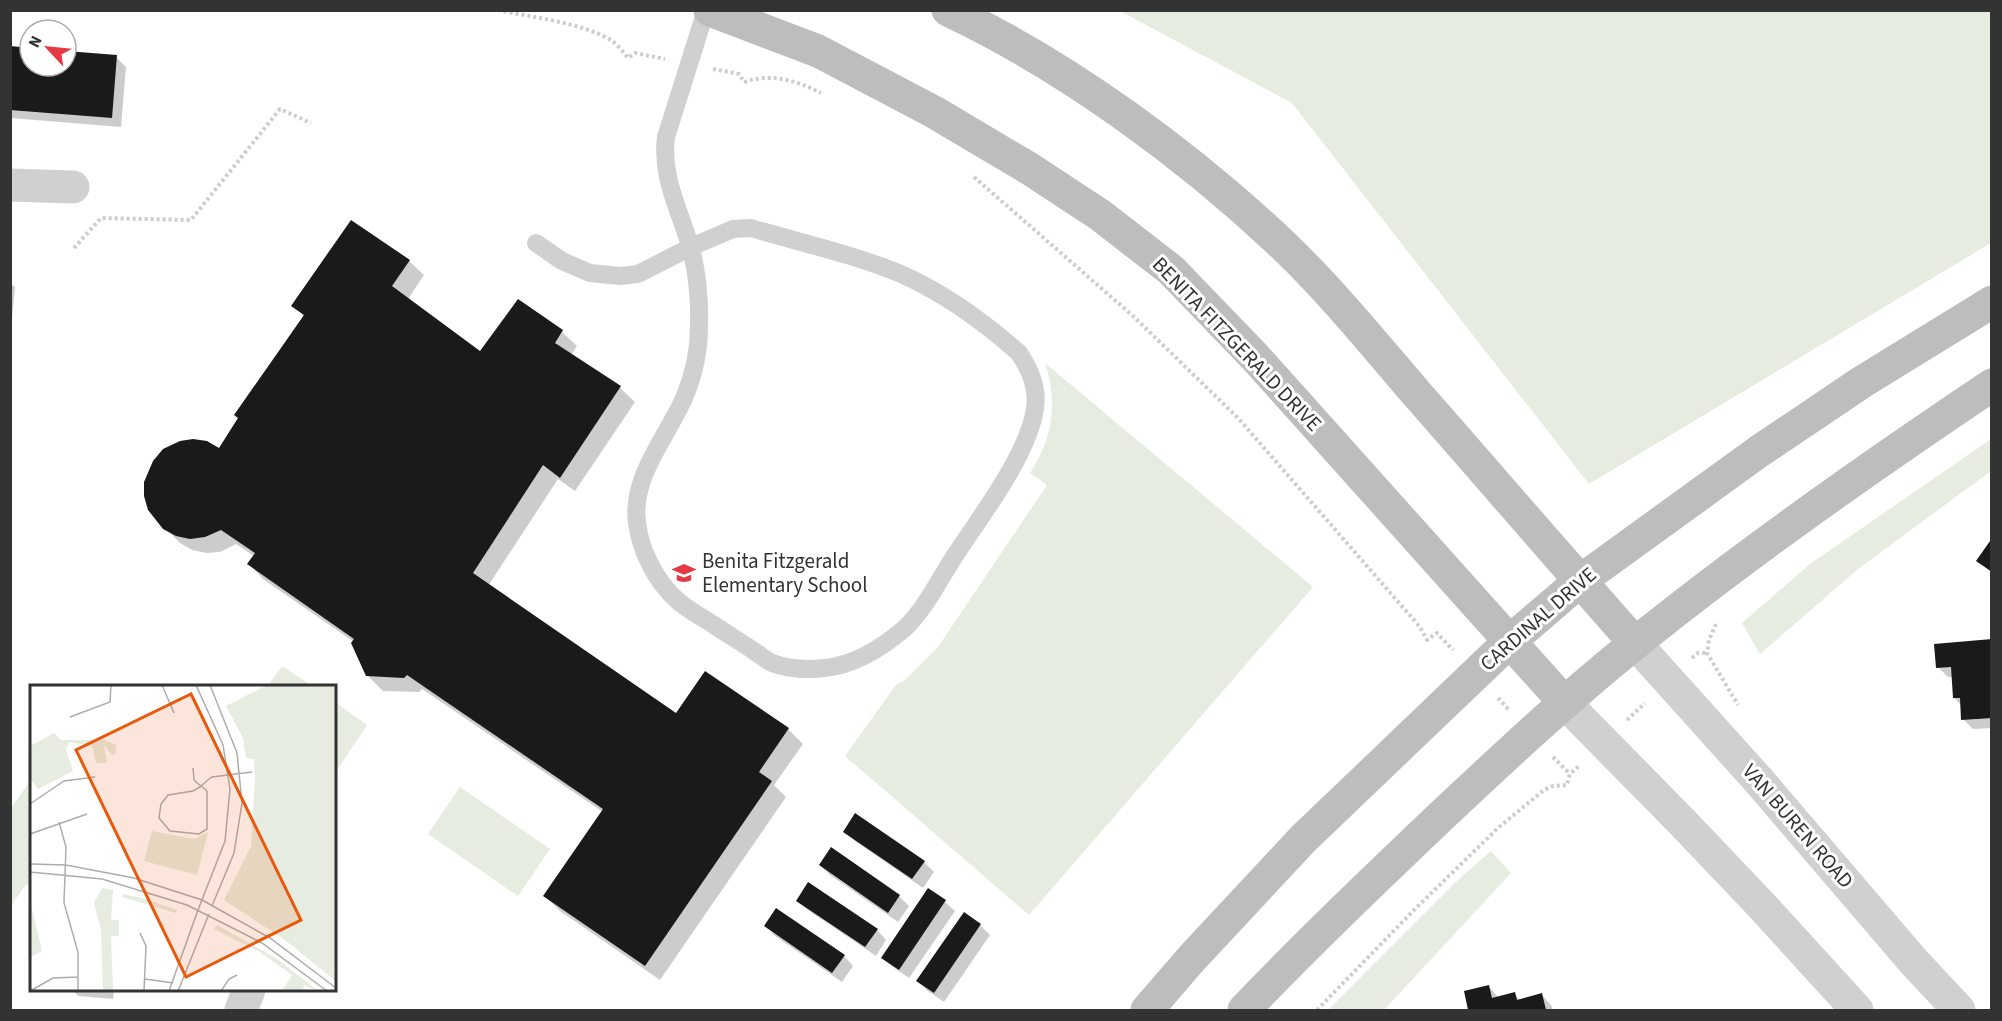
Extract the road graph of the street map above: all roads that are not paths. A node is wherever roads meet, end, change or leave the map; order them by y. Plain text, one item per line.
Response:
1 (708, 10) edge
2 (948, 10) edge
3 (10, 185) edge
4 (73, 187) dead end
5 (536, 243) dead end
6 (691, 247) junction
7 (1992, 302) edge
8 (1992, 385) edge
9 (1580, 581) junction
10 (1510, 641) junction
11 (1635, 643) junction
12 (1565, 704) junction
13 (249, 991) edge
14 (241, 1011) edge
15 (1147, 1011) edge
16 (1244, 1011) edge
17 (1857, 1011) edge
18 (1959, 1011) edge

1 - 6 lane
1 - 10 main road, BENITA FITZGERALD DRIVE
2 - 9 main road
3 - 4 street
5 - 6 lane
6 - 6 lane
7 - 9 main road, CARDINAL DRIVE
8 - 11 main road
9 - 10 main road, CARDINAL DRIVE
9 - 11 main road
10 - 12 main road, BENITA FITZGERALD DRIVE
10 - 15 main road, CARDINAL DRIVE
11 - 12 main road
11 - 18 street, VAN BUREN ROAD
12 - 16 main road
12 - 17 street
13 - 14 street

